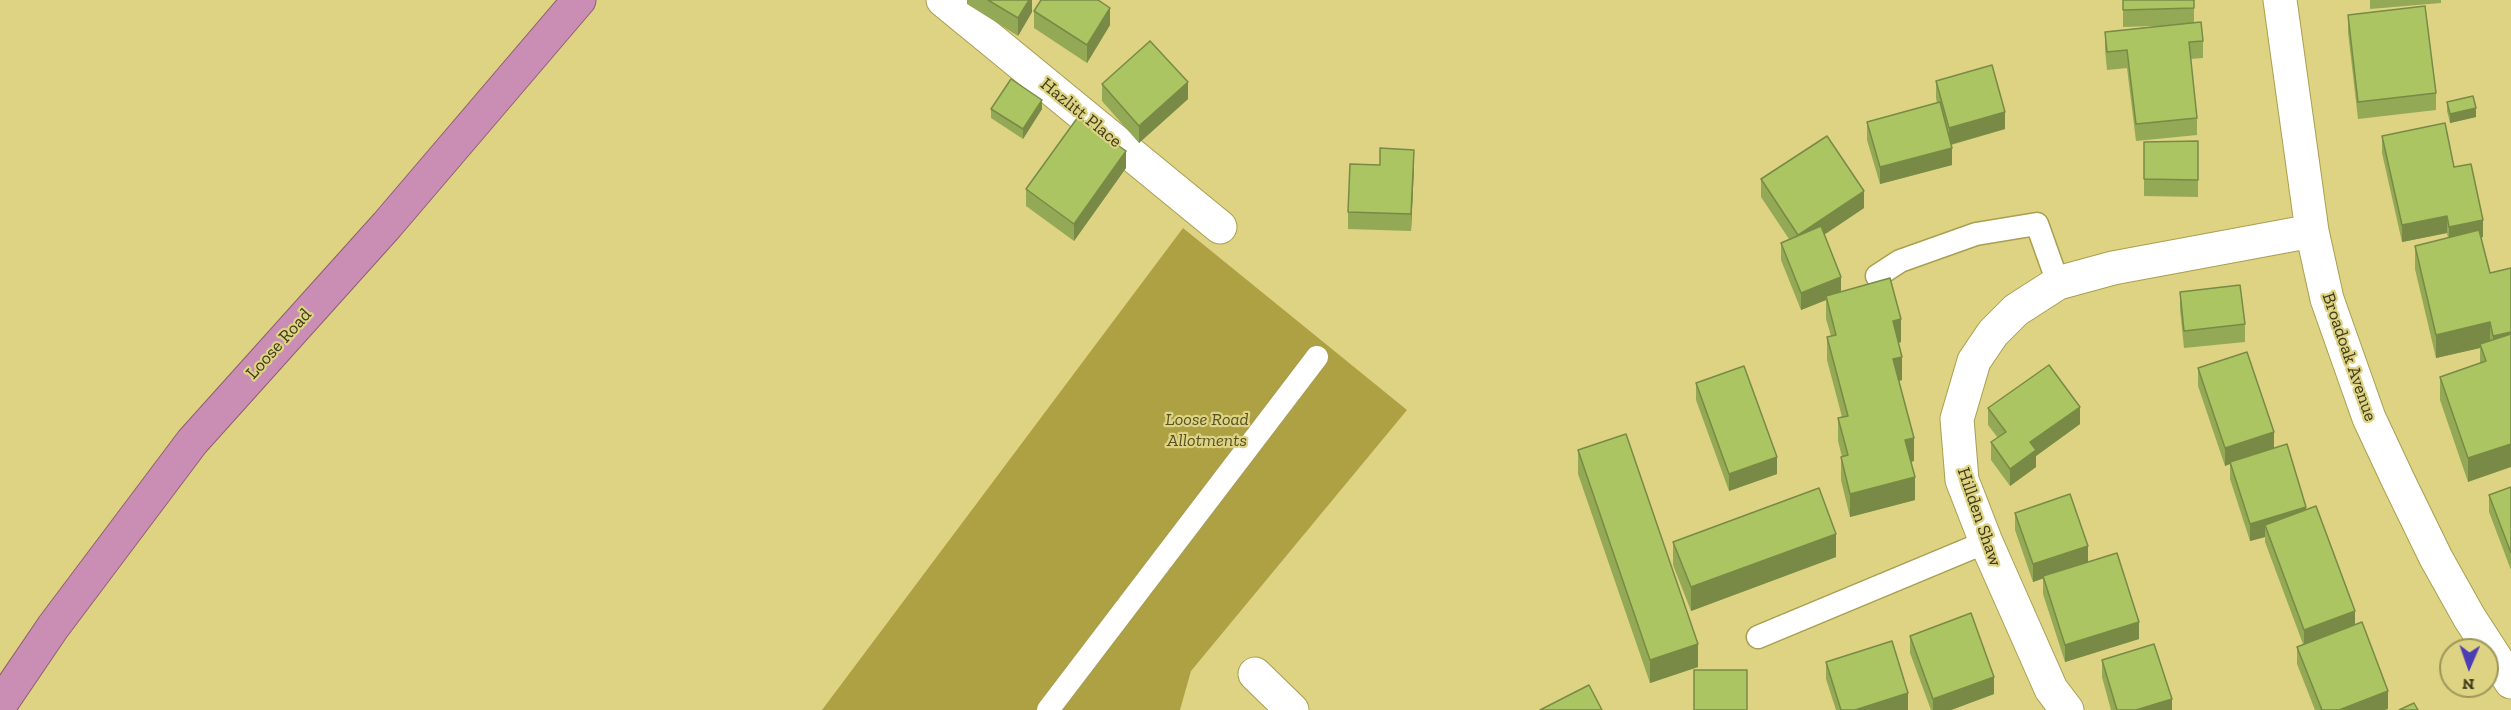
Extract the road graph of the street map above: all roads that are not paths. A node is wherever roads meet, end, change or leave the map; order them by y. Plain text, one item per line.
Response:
1 (579, 0) edge
2 (943, 0) edge
3 (2280, 0) edge
4 (1220, 227) dead end
5 (2312, 231) junction
6 (1877, 276) dead end
7 (2058, 283) junction
8 (1317, 357) dead end
9 (1986, 542) junction
10 (1758, 637) dead end
11 (1255, 674) dead end
12 (2511, 681) edge
13 (0, 705) edge
14 (1048, 710) edge
15 (1292, 710) edge
16 (2067, 710) edge

1 - 13 highway, Loose Road
2 - 4 street, Hazlitt Place
3 - 5 street, Broadoak Avenue
5 - 7 street, Hillden Shaw
5 - 12 street, Broadoak Avenue
6 - 7 lane
7 - 9 street, Hillden Shaw
8 - 14 lane
9 - 10 lane
9 - 16 street, Hillden Shaw
11 - 15 street

